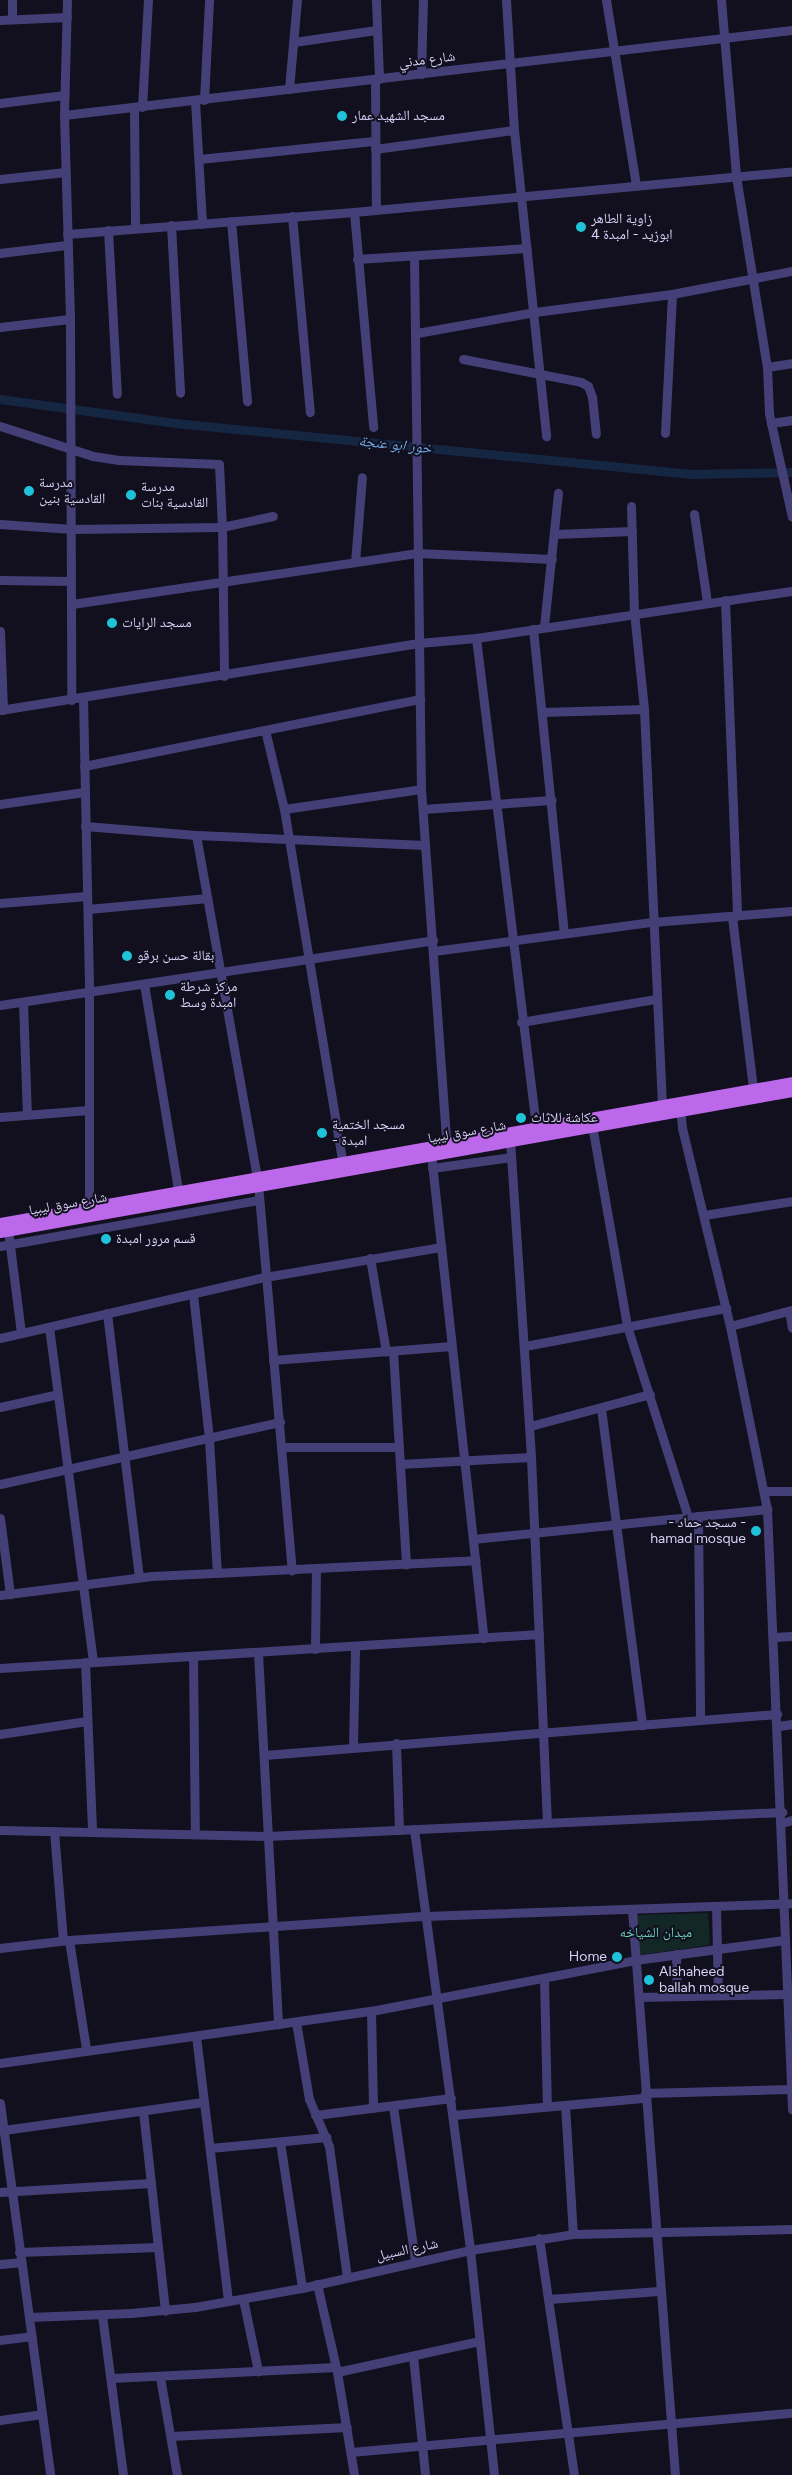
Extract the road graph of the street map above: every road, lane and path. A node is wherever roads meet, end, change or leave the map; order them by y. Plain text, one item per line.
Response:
1 (12, 0) edge
2 (68, 0) edge
3 (148, 0) edge
4 (209, 0) edge
5 (297, 0) edge
6 (376, 0) edge
7 (423, 0) edge
8 (506, 0) edge
9 (606, 0) edge
10 (721, 0) edge
11 (67, 17) junction
12 (12, 18) junction
13 (0, 20) edge
14 (376, 30) junction
15 (792, 30) edge
16 (725, 38) junction
17 (294, 42) junction
18 (616, 51) junction
19 (510, 64) junction
20 (421, 74) junction
21 (377, 79) junction
22 (289, 89) junction
23 (65, 95) junction
24 (200, 100) junction
25 (0, 103) edge
26 (138, 108) junction
27 (64, 115) junction
28 (514, 130) junction
29 (374, 145) junction
30 (199, 159) junction
31 (792, 171) edge
32 (66, 172) junction
33 (736, 176) junction
34 (0, 179) edge
35 (636, 186) junction
36 (521, 196) junction
37 (376, 208) junction
38 (354, 212) junction
39 (292, 216) junction
40 (230, 221) junction
41 (202, 224) junction
42 (171, 225) junction
43 (135, 228) junction
44 (108, 230) junction
45 (68, 234) junction
46 (67, 245) junction
47 (527, 248) junction
48 (0, 253) edge
49 (414, 257) junction
50 (357, 259) junction
51 (792, 271) edge
52 (753, 280) junction
53 (672, 294) junction
54 (535, 312) junction
55 (70, 319) junction
56 (0, 327) edge
57 (417, 333) junction
58 (463, 359) dead end
59 (792, 363) edge
60 (767, 367) junction
61 (541, 372) junction
62 (117, 394) dead end
63 (180, 394) dead end
64 (246, 401) dead end
65 (310, 412) dead end
66 (792, 420) edge
67 (771, 423) junction
68 (0, 426) edge
69 (372, 427) dead end
70 (666, 433) dead end
71 (596, 434) dead end
72 (546, 436) dead end
73 (69, 448) junction
74 (362, 477) dead end
75 (782, 480) junction
76 (792, 480) edge
77 (558, 493) dead end
78 (631, 506) dead end
79 (694, 514) dead end
80 (273, 516) dead end
81 (792, 518) edge
82 (0, 524) edge
83 (222, 527) junction
84 (72, 529) junction
85 (632, 530) junction
86 (555, 534) junction
87 (416, 553) junction
88 (552, 559) junction
89 (355, 562) junction
90 (0, 580) edge
91 (71, 580) junction
92 (223, 583) junction
93 (792, 591) edge
94 (725, 600) junction
95 (707, 602) junction
96 (72, 604) junction
97 (634, 612) junction
98 (544, 626) junction
99 (533, 629) junction
100 (0, 631) edge
101 (476, 638) junction
102 (419, 643) junction
103 (224, 676) junction
104 (83, 698) junction
105 (420, 699) junction
106 (71, 700) junction
107 (644, 709) junction
108 (1, 710) edge
109 (542, 712) junction
110 (265, 730) junction
111 (84, 766) junction
112 (421, 789) junction
113 (84, 792) junction
114 (552, 800) junction
115 (496, 803) junction
116 (0, 804) edge
117 (284, 809) junction
118 (423, 809) junction
119 (85, 826) junction
120 (196, 835) junction
121 (287, 839) junction
122 (425, 845) junction
123 (87, 896) junction
124 (207, 898) junction
125 (0, 903) edge
126 (88, 909) junction
127 (792, 911) edge
128 (734, 917) junction
129 (652, 922) junction
130 (564, 932) junction
131 (434, 940) junction
132 (511, 940) junction
133 (434, 951) junction
134 (308, 959) junction
135 (222, 972) junction
136 (144, 984) junction
137 (89, 992) junction
138 (656, 998) junction
139 (23, 1002) junction
140 (0, 1005) edge
141 (521, 1022) junction
142 (792, 1082) edge
143 (753, 1089) junction
144 (792, 1090) edge
145 (662, 1104) junction
146 (680, 1106) junction
147 (89, 1110) junction
148 (27, 1114) junction
149 (0, 1117) edge
150 (592, 1125) junction
151 (537, 1131) junction
152 (510, 1140) junction
153 (447, 1147) junction
154 (431, 1154) junction
155 (511, 1156) junction
156 (342, 1160) junction
157 (432, 1168) junction
158 (257, 1180) junction
159 (178, 1190) junction
160 (259, 1200) junction
161 (792, 1202) edge
162 (89, 1211) junction
163 (704, 1214) junction
164 (3, 1228) edge
165 (10, 1244) junction
166 (0, 1246) edge
167 (441, 1247) junction
168 (370, 1258) junction
169 (265, 1277) junction
170 (193, 1294) junction
171 (726, 1308) junction
172 (790, 1311) edge
173 (107, 1313) junction
174 (627, 1326) junction
175 (730, 1326) junction
176 (49, 1327) junction
177 (792, 1328) edge
178 (20, 1333) junction
179 (0, 1338) edge
180 (451, 1346) junction
181 (525, 1346) junction
182 (390, 1352) junction
183 (273, 1360) junction
184 (58, 1394) junction
185 (650, 1394) junction
186 (0, 1407) edge
187 (601, 1408) junction
188 (280, 1422) junction
189 (530, 1426) junction
190 (209, 1439) junction
191 (282, 1447) junction
192 (399, 1447) junction
193 (125, 1457) junction
194 (532, 1457) junction
195 (465, 1461) junction
196 (400, 1464) junction
197 (67, 1470) junction
198 (0, 1484) edge
199 (792, 1491) edge
200 (765, 1492) junction
201 (767, 1509) junction
202 (698, 1516) junction
203 (688, 1517) junction
204 (0, 1518) edge
205 (614, 1524) junction
206 (534, 1532) junction
207 (473, 1539) junction
208 (2, 1549) edge
209 (476, 1560) junction
210 (406, 1565) junction
211 (316, 1570) junction
212 (292, 1571) junction
213 (216, 1573) junction
214 (139, 1577) junction
215 (83, 1583) junction
216 (10, 1594) junction
217 (0, 1595) edge
218 (539, 1634) junction
219 (792, 1636) edge
220 (774, 1637) junction
221 (484, 1638) junction
222 (355, 1648) junction
223 (315, 1650) junction
224 (258, 1653) junction
225 (193, 1656) junction
226 (88, 1662) junction
227 (0, 1668) edge
228 (777, 1714) junction
229 (700, 1720) junction
230 (87, 1721) junction
231 (792, 1724) edge
232 (642, 1725) junction
233 (778, 1726) junction
234 (544, 1732) junction
235 (0, 1734) edge
236 (396, 1743) junction
237 (353, 1746) junction
238 (265, 1755) junction
239 (782, 1812) junction
240 (792, 1820) edge
241 (547, 1821) junction
242 (782, 1823) junction
243 (414, 1829) junction
244 (0, 1830) edge
245 (399, 1830) junction
246 (54, 1831) junction
247 (92, 1832) junction
248 (195, 1834) junction
249 (267, 1836) junction
250 (788, 1904) edge
251 (716, 1907) junction
252 (632, 1910) junction
253 (425, 1916) junction
254 (272, 1926) junction
255 (66, 1940) junction
256 (785, 1940) junction
257 (0, 1948) edge
258 (717, 1949) junction
259 (676, 1954) junction
260 (635, 1960) junction
261 (544, 1978) junction
262 (787, 1994) junction
263 (718, 1995) junction
264 (677, 1996) junction
265 (639, 1998) junction
266 (438, 1999) junction
267 (371, 2011) junction
268 (296, 2022) junction
269 (278, 2024) junction
270 (196, 2036) junction
271 (86, 2049) junction
272 (0, 2063) edge
273 (792, 2089) edge
274 (645, 2095) junction
275 (450, 2098) junction
276 (203, 2102) junction
277 (0, 2103) edge
278 (565, 2105) junction
279 (393, 2106) junction
280 (547, 2106) junction
281 (373, 2108) junction
282 (792, 2109) edge
283 (143, 2111) junction
284 (315, 2115) junction
285 (453, 2115) junction
286 (1, 2116) edge
287 (4, 2130) junction
288 (326, 2137) junction
289 (280, 2142) junction
290 (210, 2148) junction
291 (151, 2183) junction
292 (0, 2192) edge
293 (11, 2192) junction
294 (792, 2229) edge
295 (656, 2230) junction
296 (573, 2234) junction
297 (539, 2238) junction
298 (158, 2247) junction
299 (470, 2250) junction
300 (20, 2257) junction
301 (415, 2261) junction
302 (0, 2264) edge
303 (347, 2277) junction
304 (317, 2284) junction
305 (302, 2288) junction
306 (659, 2291) junction
307 (243, 2299) junction
308 (549, 2299) junction
309 (228, 2301) junction
310 (165, 2311) junction
311 (102, 2315) junction
312 (29, 2317) junction
313 (32, 2336) junction
314 (0, 2340) edge
315 (480, 2341) junction
316 (413, 2356) junction
317 (336, 2370) junction
318 (258, 2371) junction
319 (160, 2377) junction
320 (112, 2378) junction
321 (792, 2413) edge
322 (42, 2414) junction
323 (0, 2420) edge
324 (671, 2423) junction
325 (347, 2427) junction
326 (568, 2433) junction
327 (171, 2436) junction
328 (490, 2440) junction
329 (422, 2446) junction
330 (352, 2452) junction
331 (50, 2475) edge
332 (123, 2475) edge
333 (177, 2475) edge
334 (354, 2475) edge
335 (425, 2475) edge
336 (494, 2475) edge
337 (574, 2475) edge
338 (675, 2475) edge

1 - 12 street
2 - 11 street
3 - 26 street
4 - 24 street
5 - 17 street
6 - 14 street
7 - 20 street
8 - 19 street
9 - 18 street
10 - 16 street
11 - 12 street
11 - 23 street
12 - 13 street
14 - 17 street
14 - 21 street
15 - 16 street, شارع مدني
16 - 18 street, شارع مدني
16 - 33 street
17 - 22 street
18 - 19 street, شارع مدني
18 - 35 street
19 - 20 street, شارع مدني
19 - 28 street
20 - 21 street, شارع مدني
21 - 22 street, شارع مدني
21 - 29 street
22 - 24 street, شارع مدني
23 - 25 street
23 - 27 street
24 - 26 street, شارع مدني
24 - 30 street
26 - 27 street, شارع مدني
26 - 43 street
27 - 32 street
28 - 29 street
28 - 36 street
29 - 30 street
29 - 37 street
30 - 41 street
31 - 33 street
32 - 34 street
32 - 45 street
33 - 35 street
33 - 52 street
35 - 36 street
36 - 37 street
36 - 47 street
37 - 38 street
38 - 39 street
38 - 50 street
39 - 40 street
39 - 65 street
40 - 41 street
40 - 64 street
41 - 42 street
42 - 43 street
42 - 63 street
43 - 44 street
44 - 45 street
44 - 62 street
45 - 46 street
46 - 48 street
46 - 55 street
47 - 49 street
47 - 54 street
49 - 50 street
49 - 57 street
50 - 69 street
51 - 52 street
52 - 53 street
52 - 60 street
53 - 54 street
53 - 70 street
54 - 57 street
54 - 61 street
55 - 56 street
55 - 73 street
57 - 87 street
58 - 61 street
59 - 60 street
60 - 67 street
61 - 71 street
61 - 72 street
66 - 67 street
67 - 75 street
68 - 73 street
73 - 83 street
73 - 84 street
74 - 89 street
75 - 76 street
75 - 81 street
77 - 86 street
78 - 85 street
79 - 95 street
80 - 83 street
82 - 84 street
83 - 84 street
83 - 92 street
84 - 91 street
85 - 86 street
85 - 97 street
86 - 88 street
87 - 88 street
87 - 89 street
87 - 102 street
88 - 98 street
89 - 92 street
90 - 91 street
91 - 96 street
92 - 96 street
92 - 103 street
93 - 94 street
94 - 95 street
94 - 128 street
95 - 97 street
96 - 106 street
97 - 98 street
97 - 107 street
98 - 99 street
99 - 101 street
99 - 109 street
100 - 108 street
101 - 102 street
101 - 115 street
102 - 103 street
102 - 105 street
103 - 104 street
104 - 106 street
104 - 111 street
105 - 110 street
105 - 112 street
106 - 108 street
107 - 109 street
107 - 129 street
109 - 114 street
110 - 111 street
110 - 117 street
111 - 113 street
112 - 117 street
112 - 118 street
113 - 116 street
113 - 119 street
114 - 115 street
114 - 130 street
115 - 118 street
115 - 132 street
117 - 121 street
118 - 122 street
119 - 120 street
119 - 123 street
120 - 121 street
120 - 124 street
121 - 122 street
121 - 134 street
122 - 131 street
123 - 125 street
123 - 126 street
124 - 126 street
124 - 135 street
126 - 137 street
127 - 128 street
128 - 129 street
128 - 143 street
129 - 130 street
129 - 138 street
130 - 132 street
131 - 133 street
131 - 134 street
132 - 133 street
132 - 141 street
133 - 153 street
134 - 135 street
134 - 156 street
135 - 136 street
135 - 158 street
136 - 137 street
136 - 159 street
137 - 139 street
137 - 147 street
138 - 141 street
138 - 145 street
139 - 140 street
139 - 148 street
141 - 151 street
142 - 143 main road, شارع سوق ليبيا
143 - 146 main road, شارع سوق ليبيا
144 - 146 main road, شارع سوق ليبيا
145 - 146 main road, شارع سوق ليبيا
145 - 151 main road, شارع سوق ليبيا
146 - 150 main road, شارع سوق ليبيا
146 - 163 street
147 - 148 street
147 - 162 street
148 - 149 street
150 - 151 main road, شارع سوق ليبيا
150 - 174 street
151 - 152 main road, شارع سوق ليبيا
151 - 153 main road, شارع سوق ليبيا
152 - 153 main road, شارع سوق ليبيا
152 - 155 street
153 - 154 main road, شارع سوق ليبيا
153 - 156 main road, شارع سوق ليبيا
154 - 157 street
154 - 158 main road, شارع سوق ليبيا
155 - 157 street
155 - 181 street
156 - 158 main road, شارع سوق ليبيا
157 - 167 street
158 - 159 main road, شارع سوق ليبيا
158 - 160 street
158 - 162 main road, شارع سوق ليبيا
159 - 162 main road, شارع سوق ليبيا
160 - 165 street
160 - 169 street
161 - 163 street
162 - 164 main road, شارع سوق ليبيا
163 - 171 street
164 - 165 street
165 - 166 street
165 - 178 street
167 - 168 street
167 - 180 street
168 - 169 street
168 - 182 street
169 - 170 street
169 - 183 street
170 - 173 street
170 - 190 street
171 - 174 street
171 - 175 street
172 - 175 street
172 - 177 street
173 - 176 street
173 - 193 street
174 - 181 street
174 - 185 street
175 - 200 street
176 - 178 street
176 - 184 street
178 - 179 street
180 - 182 street
180 - 195 street
181 - 189 street
182 - 183 street
182 - 192 street
183 - 188 street
184 - 186 street
184 - 197 street
185 - 187 street
185 - 203 street
187 - 189 street
187 - 205 street
188 - 190 street
188 - 191 street
189 - 194 street
190 - 193 street
190 - 213 street
191 - 192 street
191 - 212 street
192 - 196 street
193 - 197 street
193 - 214 street
194 - 195 street
194 - 206 street
195 - 196 street
195 - 207 street
196 - 210 street
197 - 198 street
197 - 215 street
199 - 200 street
200 - 201 street
201 - 202 street
201 - 220 street
202 - 203 street
202 - 229 street
203 - 205 street
204 - 208 street
205 - 206 street
205 - 232 street
206 - 207 street
206 - 218 street
207 - 209 street
208 - 216 street
209 - 210 street
209 - 221 street
210 - 211 street
211 - 212 street
211 - 223 street
212 - 213 street
213 - 214 street
214 - 215 street
215 - 216 street
215 - 226 street
216 - 217 street
218 - 221 street
218 - 234 street
219 - 220 street
220 - 228 street
221 - 222 street
222 - 223 street
222 - 237 street
223 - 224 street
224 - 225 street
224 - 238 street
225 - 226 street
225 - 248 street
226 - 227 street
226 - 230 street
228 - 229 street
228 - 233 street
229 - 232 street
230 - 235 street
230 - 247 street
231 - 233 street
232 - 234 street
233 - 239 street
234 - 236 street
234 - 241 street
236 - 237 street
236 - 245 street
237 - 238 street
238 - 249 street
239 - 241 street
239 - 242 street
240 - 242 street
241 - 243 street
242 - 250 street
243 - 245 street
243 - 253 street
244 - 246 street
245 - 249 street
246 - 247 street
246 - 255 street
247 - 248 street
248 - 249 street
249 - 254 street
250 - 251 street
250 - 256 street
251 - 252 street
251 - 258 street
252 - 253 street
252 - 260 street
253 - 254 street
253 - 266 street
254 - 255 street
254 - 269 street
255 - 257 street
255 - 271 street
256 - 258 street
256 - 262 street
258 - 259 street
258 - 263 street
259 - 260 street
259 - 264 street
260 - 261 street
260 - 265 street
261 - 266 street
261 - 280 street
262 - 263 street
262 - 273 street
263 - 264 street
264 - 265 street
265 - 274 street
266 - 267 street
266 - 275 street
267 - 268 street
267 - 281 street
268 - 269 street
268 - 284 street
269 - 270 street
270 - 271 street
270 - 276 street
271 - 272 street
273 - 274 street
273 - 282 street
274 - 278 street
274 - 295 street
275 - 279 street
275 - 285 street
276 - 283 street
276 - 290 street
277 - 286 street
278 - 280 street
278 - 296 street
279 - 281 street
279 - 301 street
280 - 285 street
281 - 284 street
283 - 287 street
283 - 291 street
284 - 288 street
285 - 299 street
286 - 287 street
287 - 293 street
288 - 289 street
288 - 303 street
289 - 290 street
289 - 305 street
290 - 309 street
291 - 293 street
291 - 298 street
292 - 293 street
293 - 300 street
294 - 295 street, شارع السبيل
295 - 296 street, شارع السبيل
295 - 306 street
296 - 297 street, شارع السبيل
297 - 299 street, شارع السبيل
297 - 308 street
298 - 300 street
298 - 310 street
299 - 301 street, شارع السبيل
299 - 315 street
300 - 302 street
300 - 312 street
301 - 303 street, شارع السبيل
303 - 304 street, شارع السبيل
304 - 305 street, شارع السبيل
304 - 317 street
305 - 307 street, شارع السبيل
306 - 308 street
306 - 324 street
307 - 309 street, شارع السبيل
307 - 318 street
308 - 326 street
309 - 310 street, شارع السبيل
310 - 311 street, شارع السبيل
311 - 312 street, شارع السبيل
311 - 320 street
312 - 313 street
313 - 314 street
313 - 322 street
315 - 316 street
315 - 328 street
316 - 317 street
316 - 329 street
317 - 318 street
317 - 325 street
318 - 319 street
319 - 320 street
319 - 327 street
320 - 332 street
321 - 324 street
322 - 323 street
322 - 331 street
324 - 326 street
324 - 338 street
325 - 327 street
325 - 330 street
326 - 328 street
326 - 337 street
327 - 333 street
328 - 329 street
328 - 336 street
329 - 330 street
329 - 335 street
330 - 334 street

